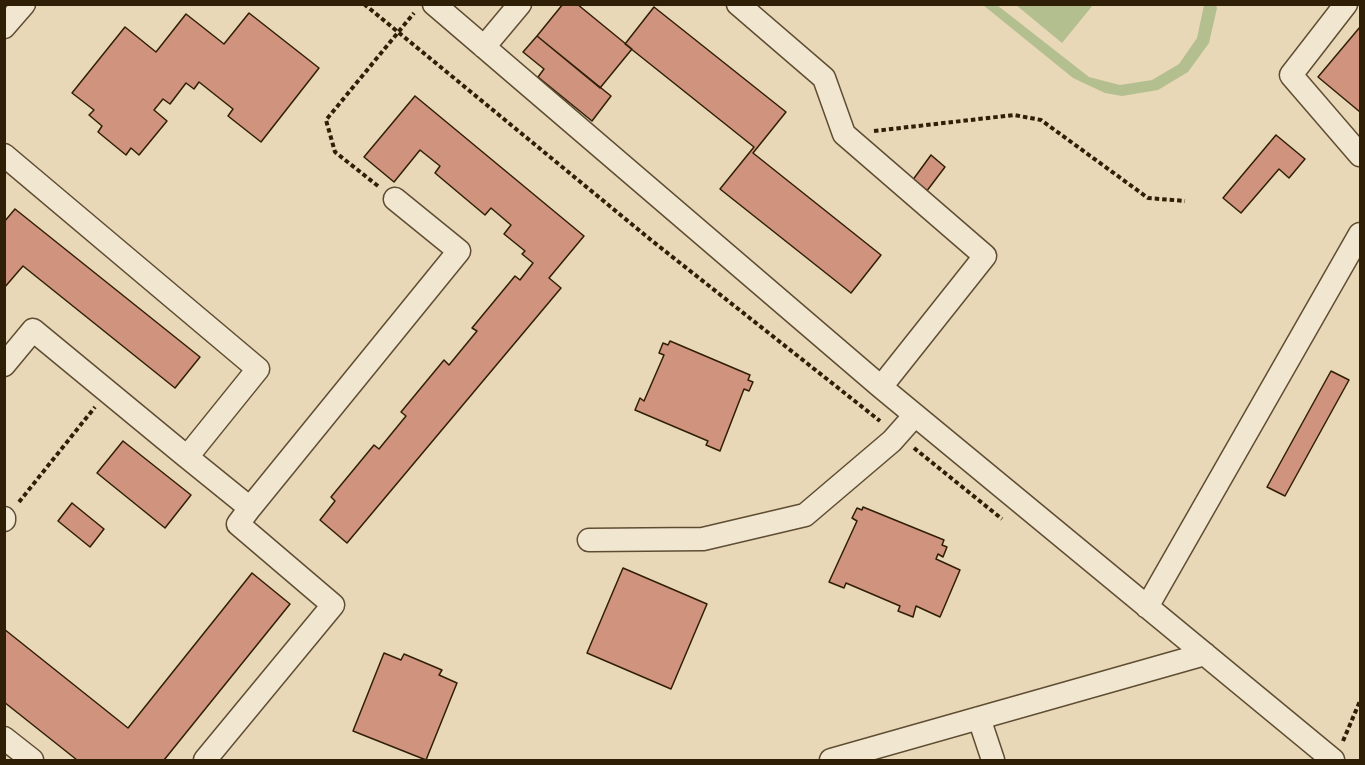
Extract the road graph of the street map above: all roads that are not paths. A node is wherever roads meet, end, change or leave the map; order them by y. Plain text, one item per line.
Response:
1 (24, 4) edge
2 (520, 4) edge
3 (738, 4) edge
4 (1346, 4) edge
5 (424, 8) edge
6 (4, 27) edge
7 (484, 47) junction
8 (4, 155) edge
9 (1360, 155) edge
10 (395, 199) road end
11 (1360, 234) edge
12 (4, 365) edge
13 (881, 387) junction
14 (915, 415) junction
15 (187, 457) junction
16 (250, 508) junction
17 (589, 540) dead end
18 (1147, 607) junction
19 (1205, 654) junction
20 (979, 718) junction
21 (4, 738) edge
22 (32, 760) edge
23 (205, 760) edge
24 (831, 760) edge
25 (993, 760) edge
26 (1333, 760) edge

1 - 6 street
2 - 7 street
3 - 13 street
4 - 9 street
5 - 7 street
7 - 13 street
8 - 15 street
10 - 16 street
11 - 18 street
12 - 15 street
13 - 14 street
14 - 17 street
14 - 18 street
15 - 16 street
16 - 23 street
18 - 19 street
19 - 20 street
19 - 26 street
20 - 24 street
20 - 25 street
21 - 22 street

